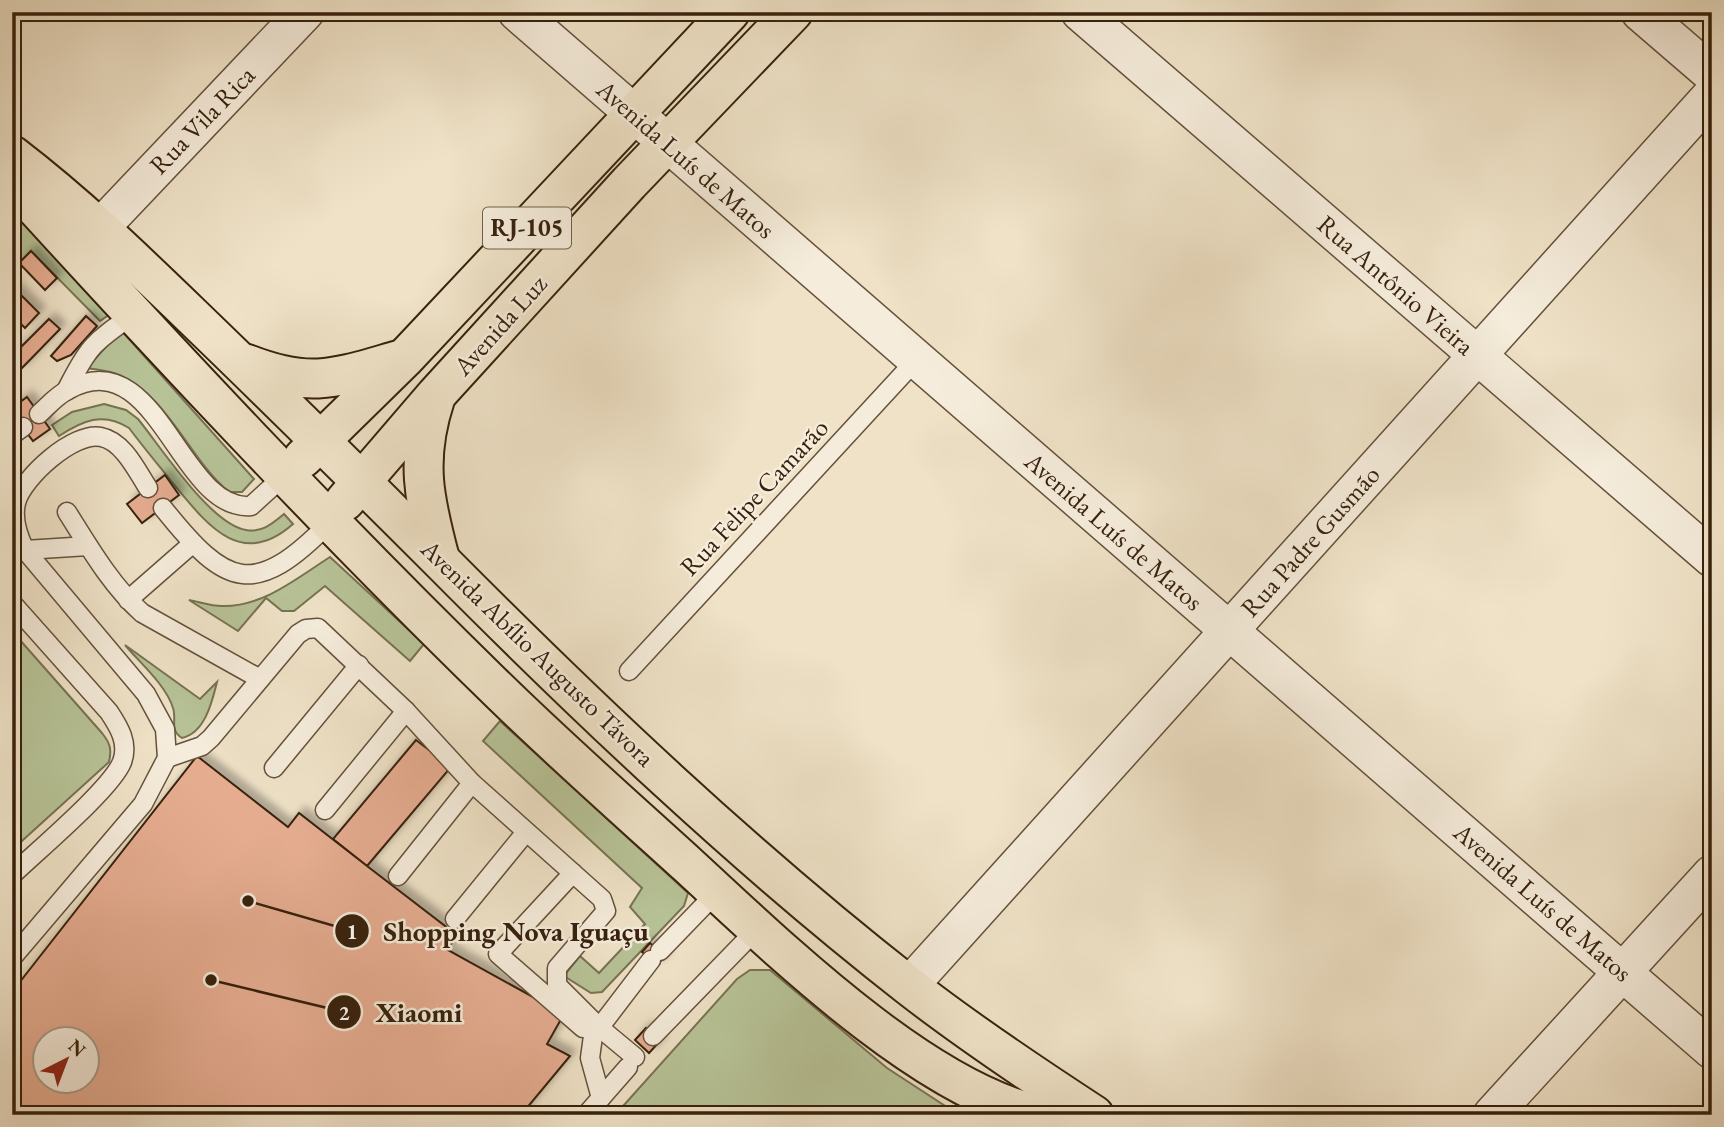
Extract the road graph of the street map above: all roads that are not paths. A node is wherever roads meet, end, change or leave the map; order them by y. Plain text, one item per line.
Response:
1 (305, 12) edge
2 (517, 12) edge
3 (730, 12) edge
4 (793, 12) edge
5 (1080, 12) edge
6 (1640, 12) edge
7 (1712, 74) edge
8 (1712, 95) edge
9 (634, 114) junction
10 (670, 144) junction
11 (12, 155) edge
12 (12, 182) edge
13 (100, 228) junction
14 (133, 315) junction
15 (1476, 355) junction
16 (404, 359) junction
17 (917, 359) junction
18 (239, 361) junction
19 (66, 391) junction
20 (436, 395) junction
21 (39, 414) dead end
22 (321, 440) junction
23 (285, 475) junction
24 (361, 480) junction
25 (148, 488) dead end
26 (163, 508) dead end
27 (67, 512) dead end
28 (330, 522) junction
29 (192, 544) junction
30 (88, 546) junction
31 (25, 550) junction
32 (1712, 558) edge
33 (440, 561) junction
34 (128, 600) junction
35 (12, 603) edge
36 (1229, 631) junction
37 (359, 665) junction
38 (629, 671) dead end
39 (260, 679) junction
40 (406, 711) junction
41 (167, 758) junction
42 (274, 768) dead end
43 (472, 783) junction
44 (325, 810) dead end
45 (526, 832) junction
46 (573, 873) junction
47 (1712, 874) edge
48 (12, 876) edge
49 (398, 876) dead end
50 (717, 892) junction
51 (454, 919) dead end
52 (765, 936) junction
53 (12, 958) edge
54 (1624, 971) junction
55 (909, 986) junction
56 (596, 1032) junction
57 (1712, 1050) edge
58 (640, 1052) junction
59 (601, 1098) junction
60 (586, 1115) edge
61 (1039, 1115) edge
62 (1094, 1115) edge
63 (1492, 1115) edge

1 - 13 street, Rua Vila Rica
2 - 9 street, Avenida Luís de Matos
3 - 9 main road, Avenida Luz / RJ-105
4 - 10 main road, Avenida Luz / RJ-105
5 - 15 street, Rua Antônio Vieira
6 - 7 street
8 - 15 street, Rua Padre Gusmão
9 - 10 street, Avenida Luís de Matos
9 - 16 main road, Avenida Luz / RJ-105
10 - 17 street, Avenida Luís de Matos
10 - 20 main road, Avenida Luz / RJ-105
11 - 13 main road, Avenida Abílio Augusto Távora
12 - 14 main road, Avenida Abílio Augusto Távora
13 - 18 main road, Avenida Abílio Augusto Távora
14 - 19 lane
14 - 23 main road, Avenida Abílio Augusto Távora
15 - 32 street, Rua Antônio Vieira
15 - 36 street, Rua Padre Gusmão
16 - 18 main road
16 - 22 main road, Avenida Luz / RJ-105
17 - 36 street, Avenida Luís de Matos
17 - 38 lane, Rua Felipe Camarão
18 - 22 main road, Avenida Abílio Augusto Távora
19 - 21 lane
19 - 23 lane
20 - 24 main road, Avenida Luz / RJ-105
20 - 33 main road
22 - 23 main road, Avenida Luz / RJ-105
22 - 24 main road, Avenida Abílio Augusto Távora
23 - 24 main road
23 - 28 main road, Avenida Abílio Augusto Távora
24 - 28 main road, Avenida Luz
24 - 33 main road, Avenida Abílio Augusto Távora
25 - 31 lane
26 - 29 lane
27 - 30 lane
28 - 29 lane
28 - 50 main road, Avenida Abílio Augusto Távora
29 - 34 lane
30 - 31 lane
30 - 34 lane
31 - 41 lane
33 - 55 main road, Avenida Abílio Augusto Távora
34 - 39 lane
35 - 48 lane
36 - 54 street, Avenida Luís de Matos
36 - 55 street, Rua Padre Gusmão
37 - 39 lane
37 - 40 lane
37 - 42 lane
39 - 41 lane
40 - 43 lane
40 - 44 lane
41 - 53 lane
43 - 45 lane
43 - 49 lane
45 - 46 lane
45 - 51 lane
46 - 56 lane
46 - 56 lane
47 - 54 street
50 - 52 main road, Avenida Abílio Augusto Távora
50 - 56 lane
52 - 55 main road
52 - 58 lane
52 - 61 main road, Avenida Abílio Augusto Távora
54 - 57 street, Avenida Luís de Matos
54 - 63 street
55 - 62 main road, Avenida Abílio Augusto Távora
56 - 58 lane
56 - 59 lane
58 - 59 lane
59 - 60 lane

